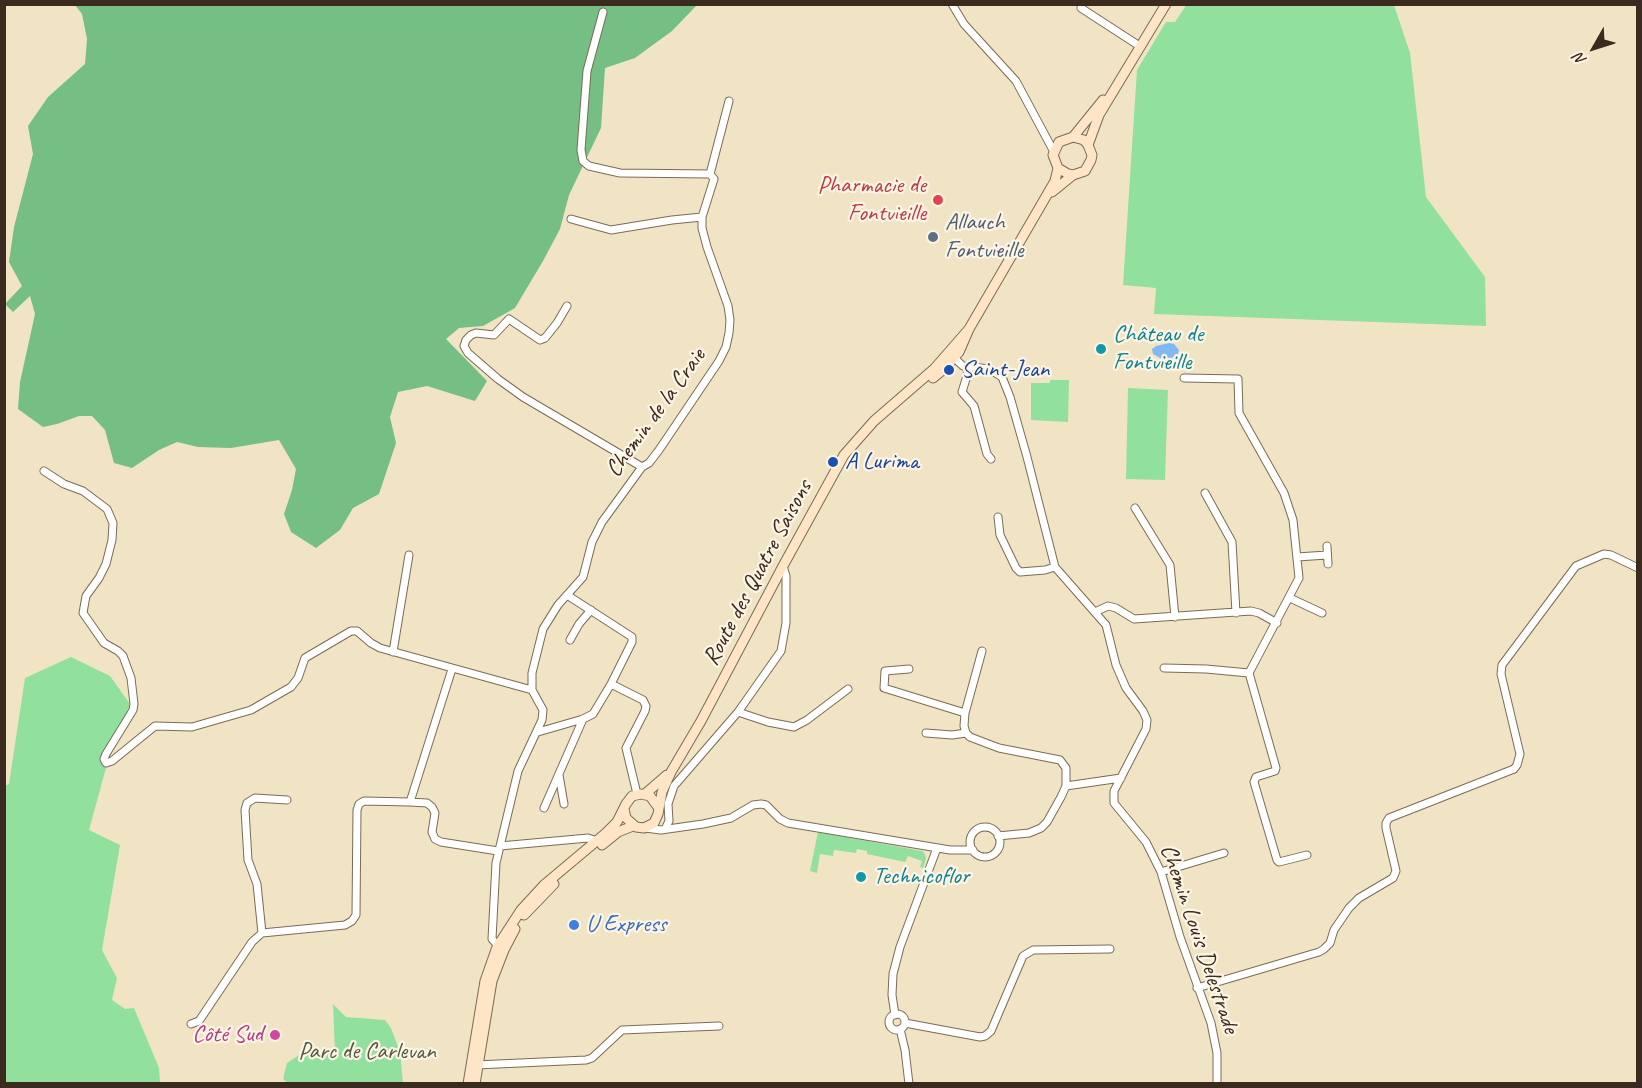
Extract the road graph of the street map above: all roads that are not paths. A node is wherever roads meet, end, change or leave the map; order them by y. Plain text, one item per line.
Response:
1 (952, 4) edge
2 (1167, 4) edge
3 (1081, 8) dead end
4 (603, 12) dead end
5 (1141, 47) junction
6 (1115, 87) junction
7 (729, 101) dead end
8 (1046, 135) junction
9 (1069, 138) junction
10 (1088, 145) junction
11 (1054, 152) junction
12 (1058, 168) junction
13 (710, 174) junction
14 (1073, 175) junction
15 (1045, 199) junction
16 (702, 217) junction
17 (571, 219) dead end
18 (567, 306) dead end
19 (954, 354) junction
20 (970, 366) junction
21 (1184, 378) dead end
22 (991, 459) dead end
23 (642, 466) junction
24 (44, 471) dead end
25 (1205, 493) dead end
26 (1135, 508) dead end
27 (998, 516) dead end
28 (1327, 546) dead end
29 (409, 555) dead end
30 (1327, 555) junction
31 (1297, 557) junction
32 (1328, 564) dead end
33 (783, 566) junction
34 (1055, 567) junction
35 (1638, 568) edge
36 (567, 595) junction
37 (1290, 598) junction
38 (591, 610) junction
39 (1095, 612) junction
40 (1236, 613) junction
41 (1322, 613) dead end
42 (1175, 617) junction
43 (1277, 623) junction
44 (570, 640) dead end
45 (982, 651) dead end
46 (393, 652) junction
47 (1164, 668) dead end
48 (452, 669) junction
49 (909, 669) dead end
50 (1249, 673) junction
51 (611, 684) junction
52 (848, 689) dead end
53 (532, 690) junction
54 (738, 711) junction
55 (965, 713) junction
56 (583, 719) junction
57 (538, 732) junction
58 (926, 733) dead end
59 (966, 733) junction
60 (671, 772) junction
61 (558, 775) junction
62 (1121, 778) junction
63 (1066, 786) junction
64 (641, 794) junction
65 (287, 800) dead end
66 (410, 802) junction
67 (564, 804) dead end
68 (658, 807) junction
69 (544, 808) dead end
70 (624, 809) junction
71 (657, 818) junction
72 (633, 826) junction
73 (644, 828) junction
74 (665, 829) junction
75 (998, 836) junction
76 (596, 843) junction
77 (937, 848) junction
78 (499, 849) junction
79 (973, 850) junction
80 (1224, 853) dead end
81 (1307, 855) dead end
82 (1161, 872) junction
83 (493, 929) junction
84 (262, 933) junction
85 (504, 936) junction
86 (501, 948) junction
87 (1110, 949) dead end
88 (1197, 988) junction
89 (895, 1015) junction
90 (191, 1024) dead end
91 (719, 1026) dead end
92 (902, 1026) junction
93 (474, 1065) junction
94 (468, 1083) edge
95 (475, 1083) edge
96 (909, 1083) edge
97 (1217, 1083) edge

1 - 8 street
2 - 5 main road, Route des Quatre Saisons
3 - 5 street
4 - 13 street
5 - 6 main road, Route des Quatre Saisons
6 - 9 main road, Route des Quatre Saisons
6 - 10 main road, Route des Quatre Saisons
7 - 13 street
8 - 9 street
8 - 11 street
9 - 10 main road
9 - 11 main road, Route des Quatre Saisons
10 - 14 main road, Route des Quatre Saisons
11 - 12 main road
12 - 14 main road
12 - 15 main road, Route des Quatre Saisons
13 - 16 street, Chemin de la Craie
14 - 15 main road, Route des Quatre Saisons
15 - 19 main road, Route des Quatre Saisons
16 - 17 street
16 - 23 street, Chemin de la Craie
18 - 23 street
19 - 20 street
19 - 33 main road, Route des Quatre Saisons
20 - 22 street
20 - 34 street
21 - 31 street
23 - 36 street, Chemin de la Craie
24 - 46 street
25 - 40 street
26 - 42 street
27 - 34 street
28 - 30 street
29 - 46 street
30 - 31 street
30 - 32 street
31 - 37 street
33 - 54 street
33 - 60 main road, Route des Quatre Saisons
34 - 39 street, Chemin Louis Delestrade
35 - 88 street
36 - 38 street
36 - 53 street, Chemin de la Craie
37 - 41 street
37 - 43 street
38 - 44 street
38 - 51 street
39 - 42 street
39 - 62 street, Chemin Louis Delestrade
40 - 42 street
40 - 43 street
43 - 50 street
45 - 55 street
46 - 48 street
47 - 50 street
48 - 53 street
48 - 66 street
49 - 55 street
50 - 81 street
51 - 56 street
51 - 64 street
52 - 54 street
53 - 57 street, Chemin de la Craie
54 - 74 street
55 - 59 street
56 - 57 street
56 - 61 street
57 - 78 street, Chemin de la Craie
58 - 59 street
59 - 63 street
60 - 64 main road, Route des Quatre Saisons
60 - 68 main road, Route des Quatre Saisons
61 - 67 street
61 - 69 street
62 - 63 street
62 - 82 street, Chemin Louis Delestrade
63 - 75 street
64 - 68 main road
64 - 70 main road, Route des Quatre Saisons
65 - 84 street
66 - 78 street
66 - 84 street
68 - 71 main road, Route des Quatre Saisons
70 - 72 main road
70 - 76 main road, Route des Quatre Saisons
71 - 73 main road
71 - 74 street
72 - 73 main road
72 - 86 main road
73 - 74 street
74 - 77 street
75 - 79 street
75 - 79 street
76 - 78 street
76 - 85 main road
77 - 79 street
77 - 89 street
78 - 83 street, Chemin de la Craie
80 - 82 street
82 - 88 street, Chemin Louis Delestrade
83 - 85 street
83 - 86 street, Chemin de la Craie
84 - 90 street
85 - 86 main road
86 - 93 main road
87 - 92 street
88 - 97 street, Chemin Louis Delestrade
89 - 92 street
89 - 92 street
91 - 93 street
92 - 96 street
93 - 94 main road
93 - 95 main road

